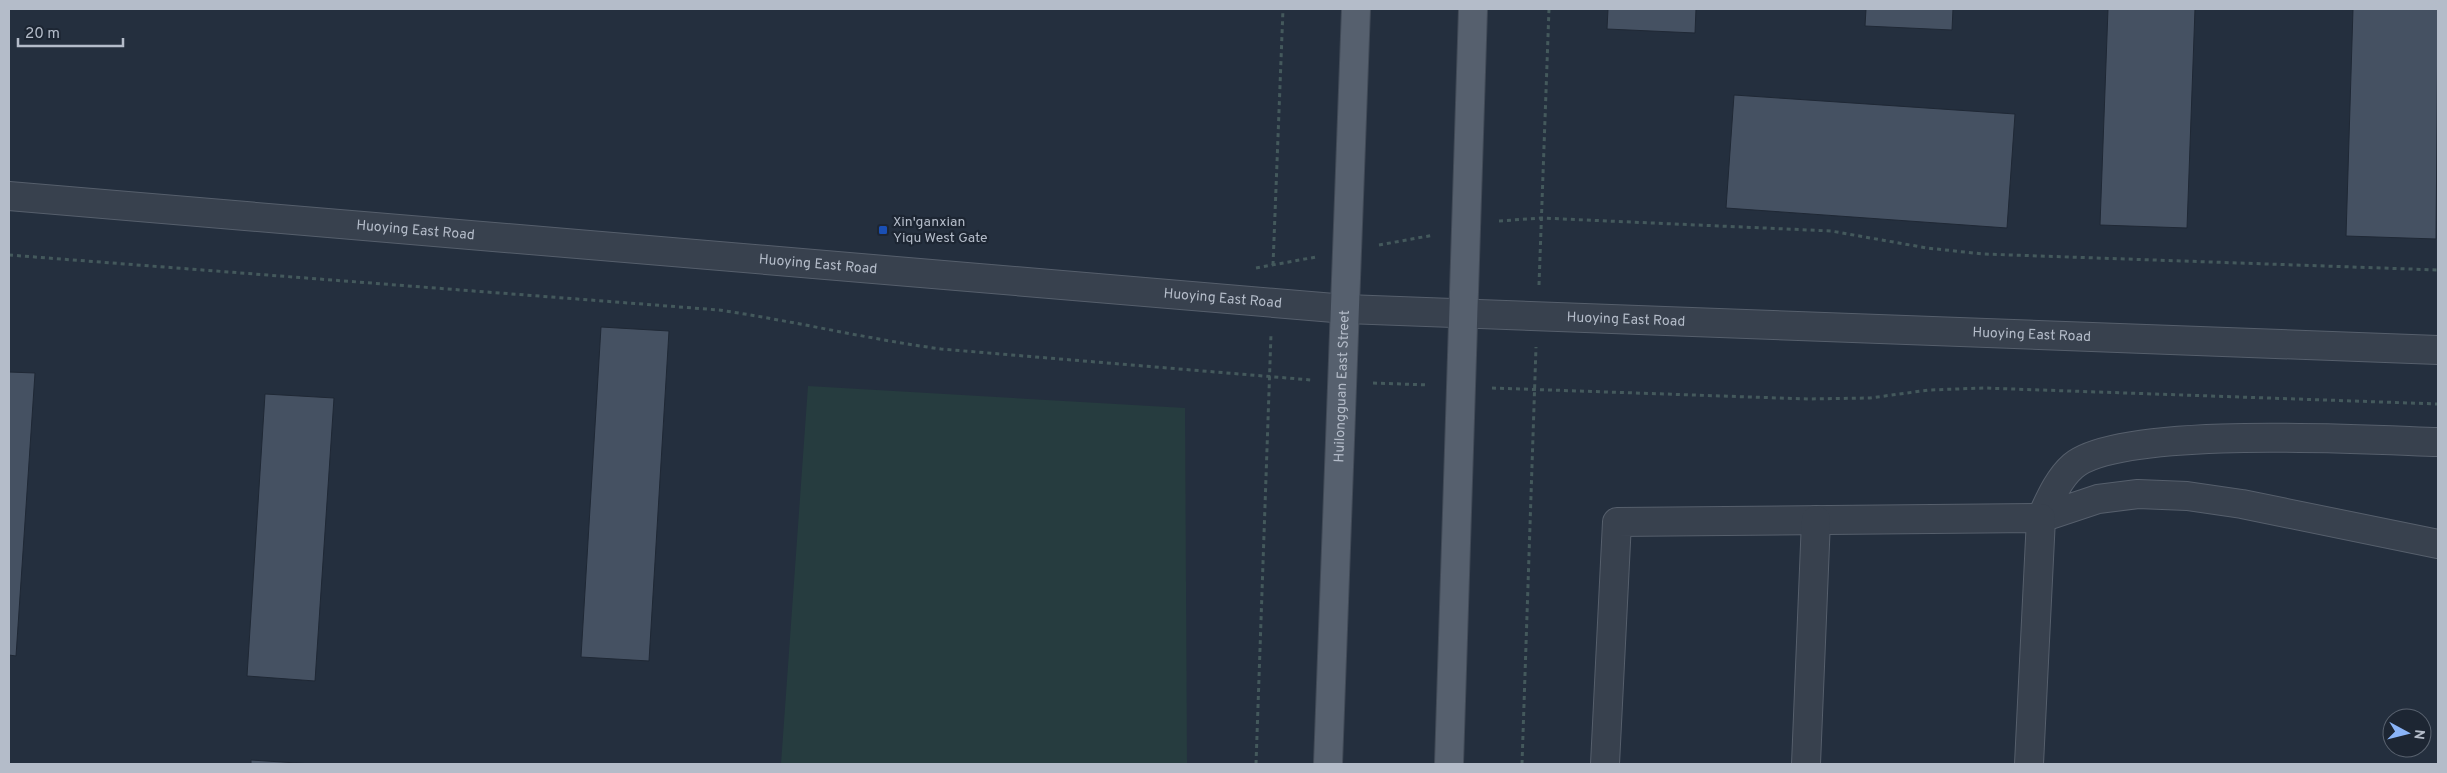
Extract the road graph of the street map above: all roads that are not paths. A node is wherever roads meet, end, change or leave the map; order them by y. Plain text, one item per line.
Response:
1 (1356, 9) edge
2 (1473, 9) edge
3 (9, 196) edge
4 (1346, 309) junction
5 (1463, 313) junction
6 (2438, 350) edge
7 (2438, 442) edge
8 (2041, 518) junction
9 (1816, 520) junction
10 (2438, 544) edge
11 (1328, 764) edge
12 (1449, 764) edge
13 (1605, 764) edge
14 (1806, 764) edge
15 (2029, 764) edge

1 - 4 main road, Huilongguan East Street
2 - 5 main road
3 - 4 street, Huoying East Road
4 - 5 street, Huoying East Road
4 - 11 main road, Huilongguan East Street
5 - 6 street, Huoying East Road
5 - 12 main road
7 - 8 street
8 - 9 street
8 - 10 street
8 - 15 street
9 - 13 street
9 - 14 street

